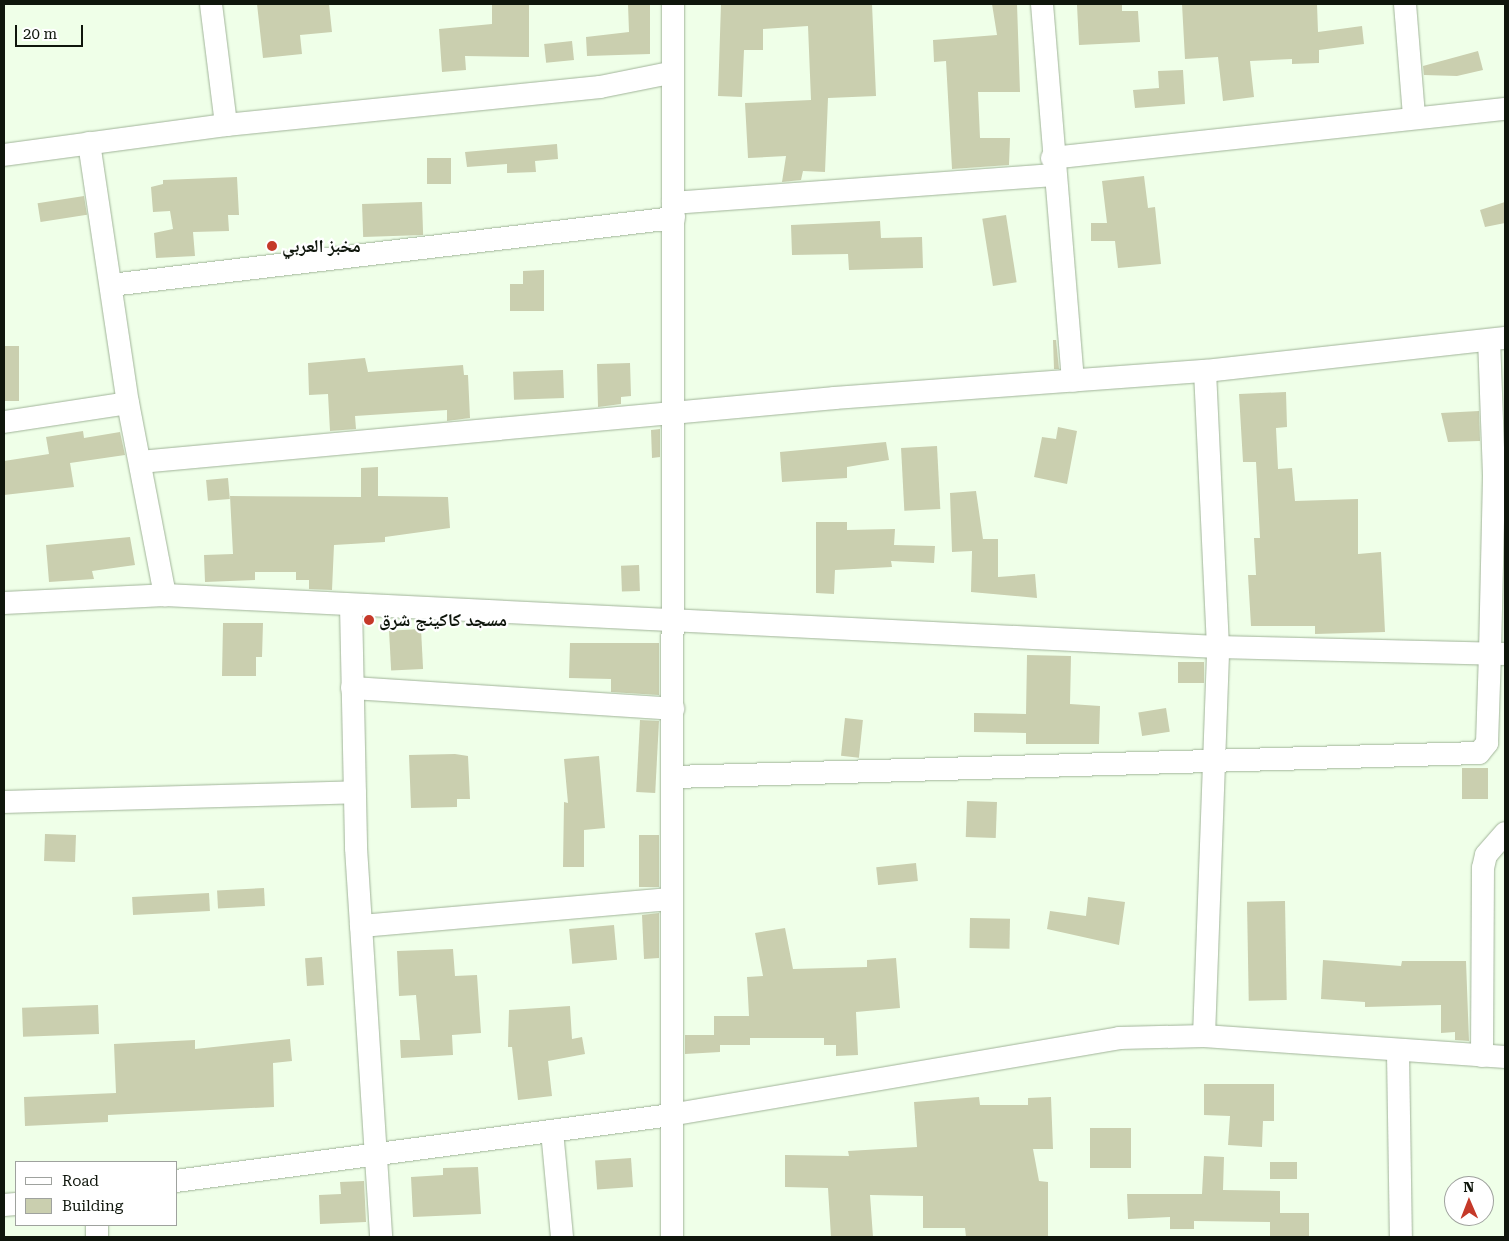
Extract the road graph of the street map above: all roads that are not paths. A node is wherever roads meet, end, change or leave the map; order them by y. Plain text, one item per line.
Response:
1 (211, 4) edge
2 (673, 4) edge
3 (1042, 4) edge
4 (1405, 4) edge
5 (670, 73) junction
6 (1505, 109) edge
7 (1414, 116) junction
8 (226, 125) junction
9 (89, 142) junction
10 (4, 155) edge
11 (1053, 166) junction
12 (673, 210) junction
13 (111, 285) junction
14 (1497, 339) edge
15 (1205, 371) junction
16 (1074, 381) junction
17 (128, 403) junction
18 (674, 413) junction
19 (4, 422) edge
20 (140, 462) junction
21 (1499, 475) edge
22 (165, 595) junction
23 (4, 602) edge
24 (351, 605) junction
25 (674, 620) junction
26 (1218, 647) junction
27 (1498, 654) edge
28 (352, 688) junction
29 (673, 710) junction
30 (1214, 764) junction
31 (674, 778) junction
32 (356, 792) junction
33 (4, 802) edge
34 (1505, 833) edge
35 (671, 899) junction
36 (362, 926) junction
37 (1204, 1036) junction
38 (1398, 1053) junction
39 (1482, 1056) junction
40 (1505, 1057) edge
41 (670, 1115) junction
42 (552, 1131) junction
43 (376, 1155) junction
44 (178, 1181) edge
45 (381, 1237) edge
46 (562, 1237) edge
47 (672, 1237) edge
48 (1401, 1237) edge

1 - 8 street
2 - 5 street
3 - 11 street
4 - 7 street
5 - 8 street
5 - 12 street
6 - 7 street
7 - 11 street
8 - 9 street
9 - 10 street
9 - 13 street
11 - 12 street
11 - 16 street
12 - 13 street
12 - 18 street
13 - 17 street
14 - 15 street
14 - 21 street
15 - 16 street
15 - 26 street
16 - 18 street
17 - 19 street
17 - 20 street
18 - 20 street
18 - 25 street
20 - 22 street
21 - 27 street
22 - 23 street
22 - 24 street
24 - 25 street
24 - 28 street
25 - 26 street
25 - 29 street
26 - 27 street
26 - 30 street
27 - 30 street
28 - 29 street
28 - 32 street
29 - 31 street
30 - 31 street
30 - 37 street
31 - 35 street
32 - 33 street
32 - 36 street
34 - 39 street
35 - 36 street
35 - 41 street
36 - 43 street
37 - 38 street
37 - 41 street
38 - 39 street
38 - 48 street
39 - 40 street
41 - 42 street
41 - 47 street
42 - 43 street
42 - 46 street
43 - 44 street
43 - 45 street

